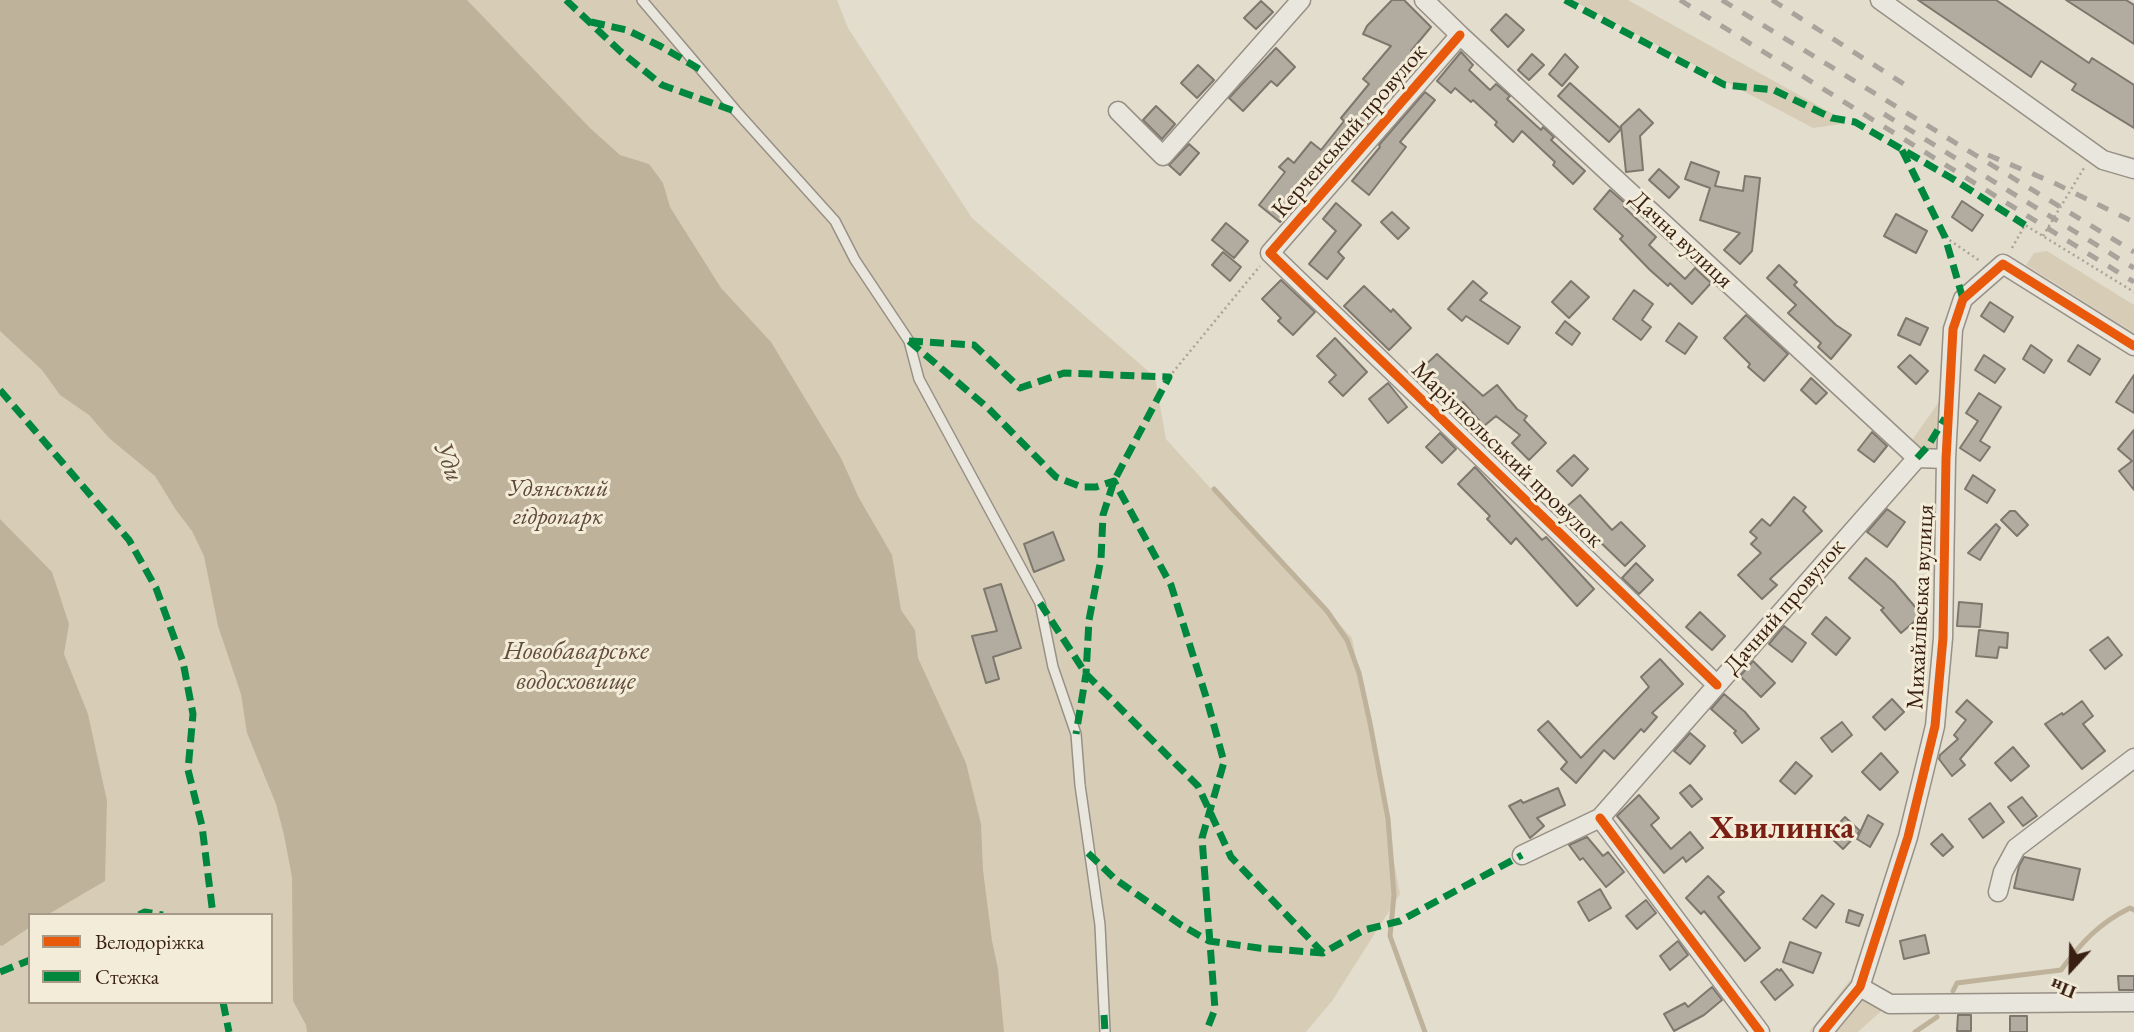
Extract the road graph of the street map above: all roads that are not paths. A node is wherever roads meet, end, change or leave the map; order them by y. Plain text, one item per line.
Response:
1 (642, 0) edge
2 (1301, 0) edge
3 (1424, 0) edge
4 (1880, 0) edge
5 (1460, 35) junction
6 (1118, 111) dead end
7 (2134, 169) edge
8 (1270, 253) joint
9 (2134, 346) edge
10 (1917, 458) junction
11 (1946, 459) junction
12 (1717, 685) junction
13 (2134, 758) edge
14 (1600, 818) junction
15 (1522, 855) dead end
16 (1998, 892) dead end
17 (1860, 987) junction
18 (2134, 1002) edge
19 (1105, 1032) edge
20 (1760, 1032) edge
21 (1823, 1032) edge

1 - 19 lane
2 - 6 street
3 - 5 street, Дачна вулиця
4 - 7 street
5 - 8 street, Керченський провулок
5 - 10 street, Дачна вулиця
8 - 12 street, Маріупольський провулок
9 - 11 street, Михайлівська вулиця
10 - 11 street
10 - 12 street, Дачний провулок
11 - 17 street, Михайлівська вулиця
12 - 14 street, Дачний провулок
13 - 16 street
14 - 15 street, Дачний провулок
14 - 20 street
17 - 18 street
17 - 21 street, Михайлівська вулиця

